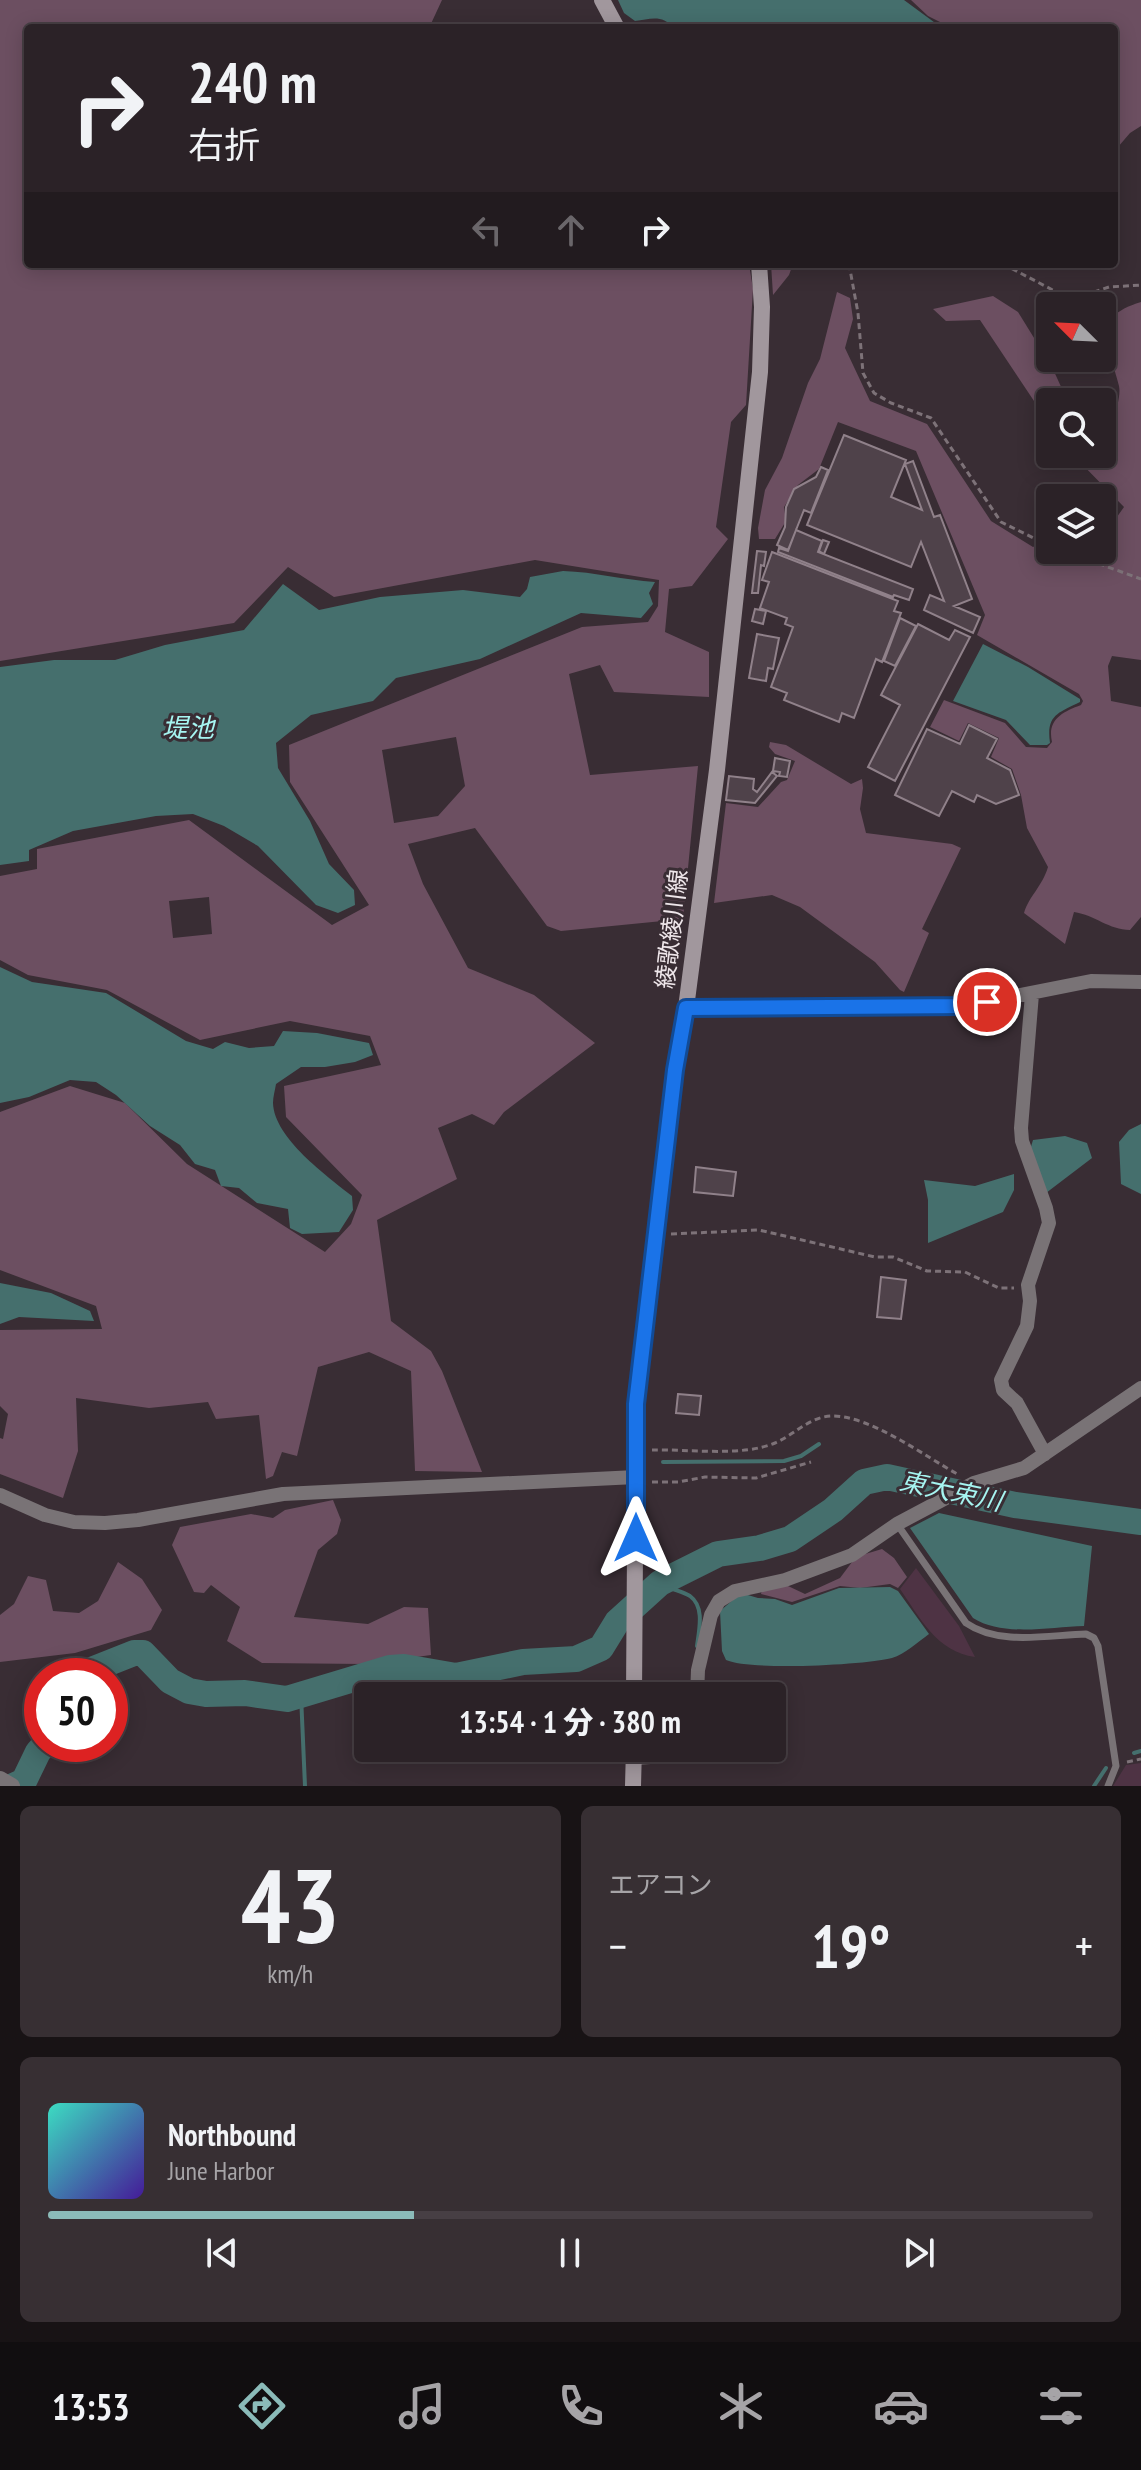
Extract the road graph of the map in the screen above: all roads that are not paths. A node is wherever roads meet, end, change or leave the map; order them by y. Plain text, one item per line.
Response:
1 (602, 0) edge
2 (615, 24) edge
3 (759, 268) edge
4 (1141, 982) edge
5 (1032, 994) junction
6 (686, 1008) junction
7 (1141, 1388) edge
8 (1045, 1454) junction
9 (636, 1479) junction
10 (0, 1495) edge
11 (897, 1524) junction
12 (634, 1682) edge
13 (698, 1682) edge
14 (634, 1762) edge
15 (633, 1786) edge
16 (1108, 1786) edge

1 - 2 main road
3 - 6 main road, 綾歌綾川線
4 - 5 street
5 - 6 street
5 - 8 street
6 - 9 main road, 綾歌綾川線
7 - 8 street
8 - 11 street
9 - 10 street
9 - 12 main road, 綾歌綾川線
11 - 13 street
11 - 16 lane
14 - 15 main road

